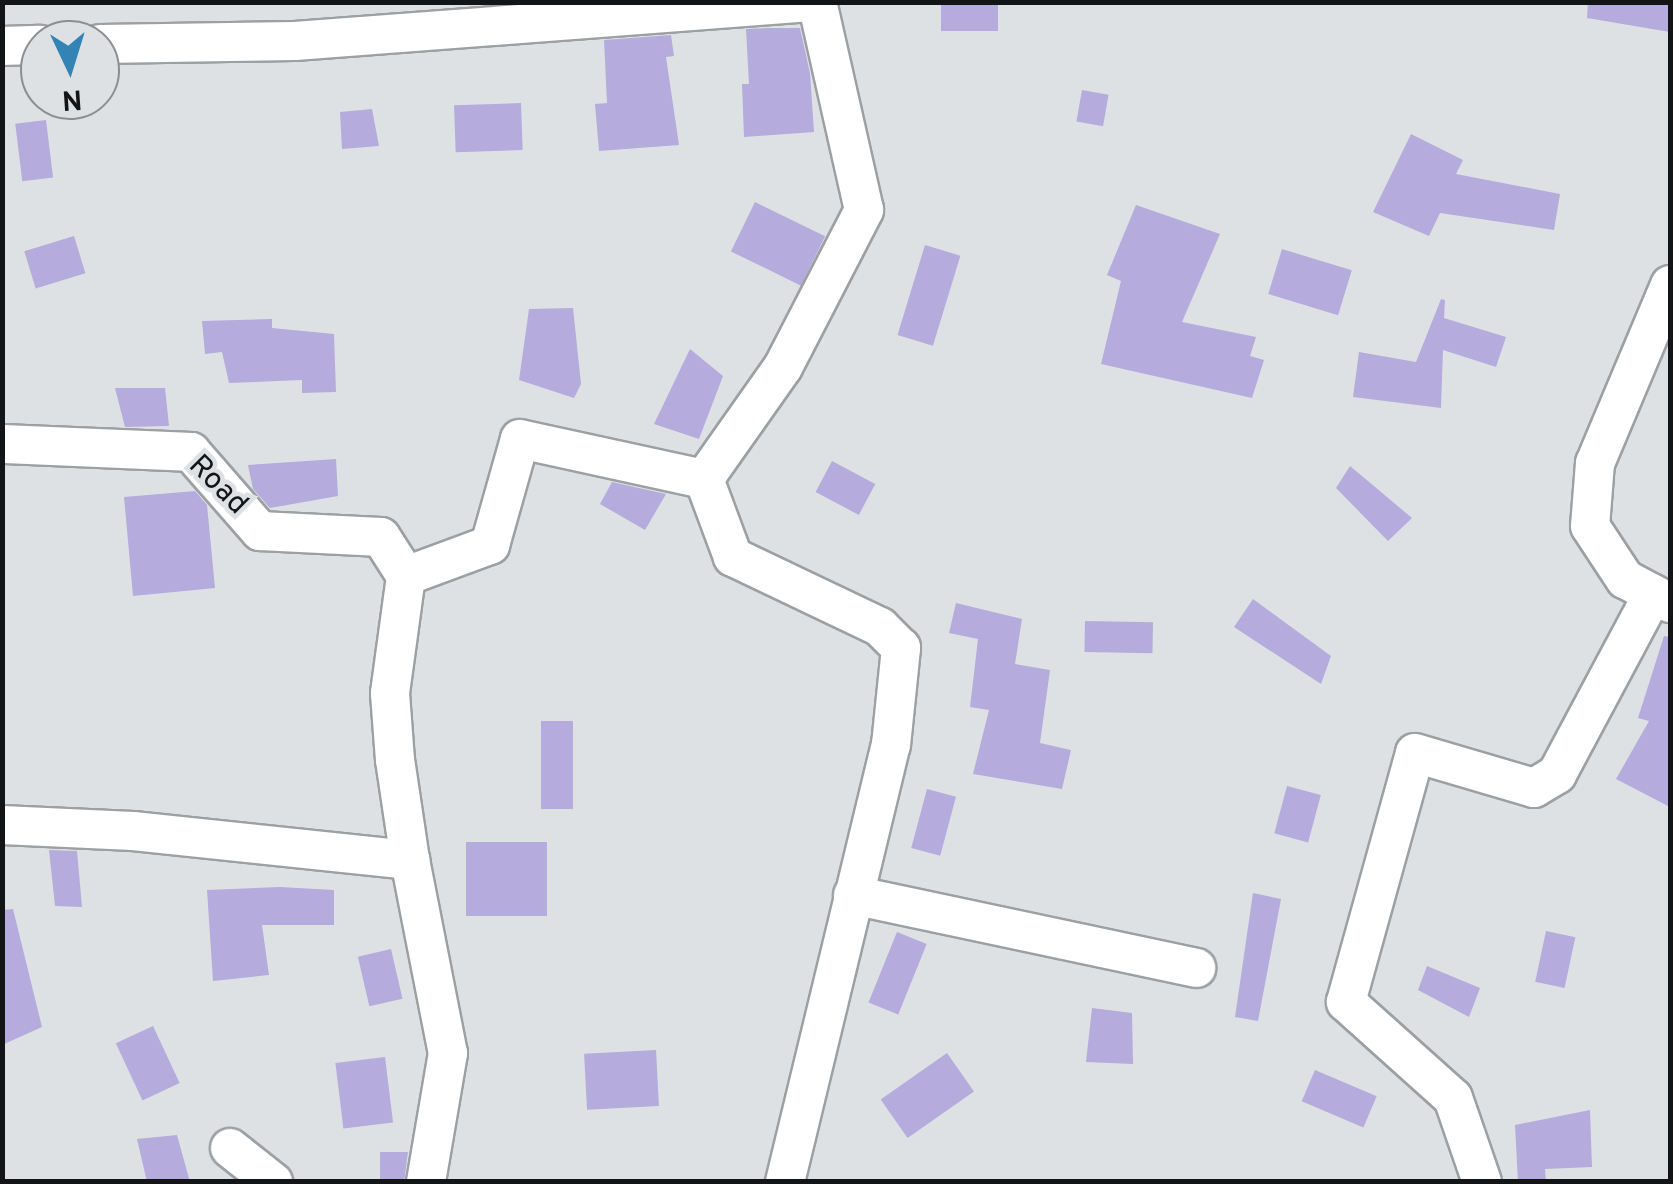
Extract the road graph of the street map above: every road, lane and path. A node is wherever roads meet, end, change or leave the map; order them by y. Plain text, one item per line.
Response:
1 (814, 2) edge
2 (120, 44) edge
3 (1670, 285) edge
4 (2, 444) edge
5 (704, 478) junction
6 (406, 576) junction
7 (1662, 599) edge
8 (2, 825) edge
9 (410, 860) junction
10 (853, 895) junction
11 (1196, 968) dead end
12 (230, 1148) dead end
13 (273, 1182) edge
14 (426, 1182) edge
15 (784, 1182) edge
16 (1482, 1182) edge

1 - 2 street
1 - 5 street
3 - 7 street
4 - 6 street, Road
5 - 6 street
5 - 10 street
6 - 9 street
7 - 16 street
8 - 9 street
9 - 14 street
10 - 11 street
10 - 15 street
12 - 13 street

